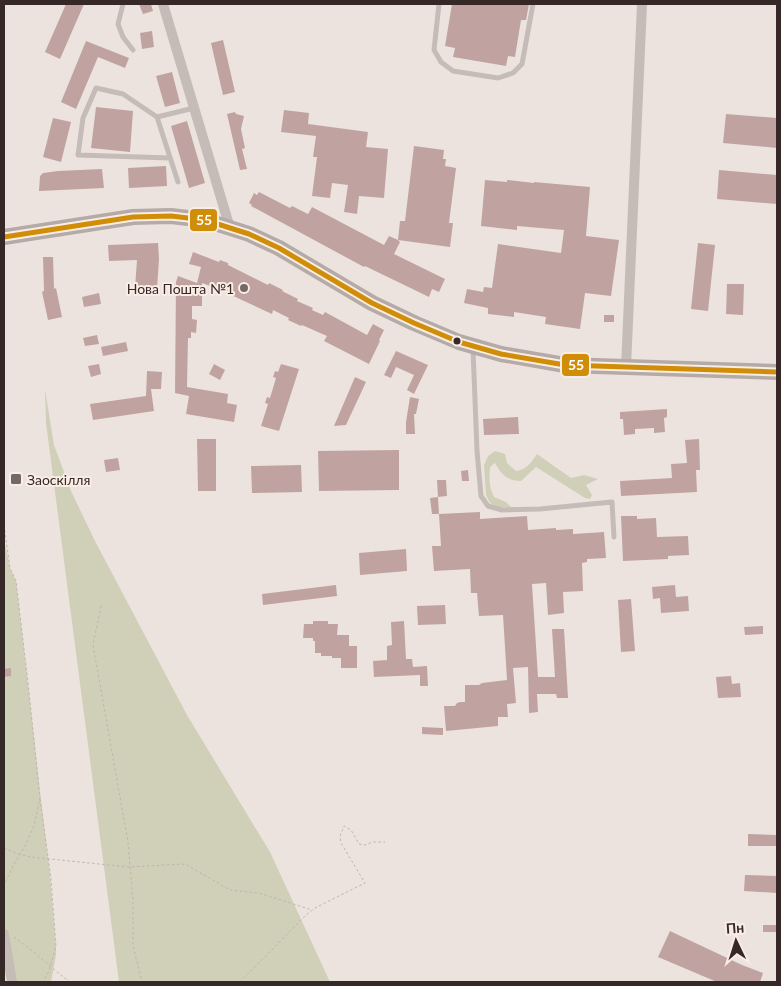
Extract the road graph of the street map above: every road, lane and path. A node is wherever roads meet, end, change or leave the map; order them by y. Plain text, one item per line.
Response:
1 (123, 4) edge
2 (163, 4) edge
3 (439, 4) edge
4 (533, 4) edge
5 (642, 4) edge
6 (133, 50) dead end
7 (194, 108) junction
8 (157, 117) junction
9 (170, 158) junction
10 (178, 182) dead end
11 (230, 228) junction
12 (4, 237) edge
13 (473, 346) junction
14 (626, 367) junction
15 (777, 372) edge
16 (4, 525) edge
17 (614, 537) dead end
18 (101, 606) dead end
19 (40, 798) junction
20 (385, 842) dead end
21 (4, 848) edge
22 (20, 854) junction
23 (48, 858) junction
24 (130, 867) junction
25 (4, 885) edge
26 (312, 910) junction
27 (7, 934) edge
28 (51, 967) junction
29 (12, 982) edge
30 (43, 982) edge
31 (70, 982) edge
32 (142, 982) edge
33 (240, 982) edge

1 - 6 lane
2 - 7 street
3 - 4 lane
5 - 14 street
7 - 8 lane
7 - 11 street
8 - 9 lane
8 - 9 lane
9 - 10 lane
11 - 12 main road
11 - 13 main road
13 - 14 main road
13 - 17 lane
14 - 15 main road
16 - 19 path
18 - 24 path
19 - 22 path
19 - 23 path
20 - 26 path
21 - 22 path
22 - 23 path
22 - 25 path
23 - 24 path
23 - 28 path
24 - 26 path
24 - 32 path
26 - 33 path
27 - 28 path
27 - 29 street
28 - 30 path
28 - 31 path

